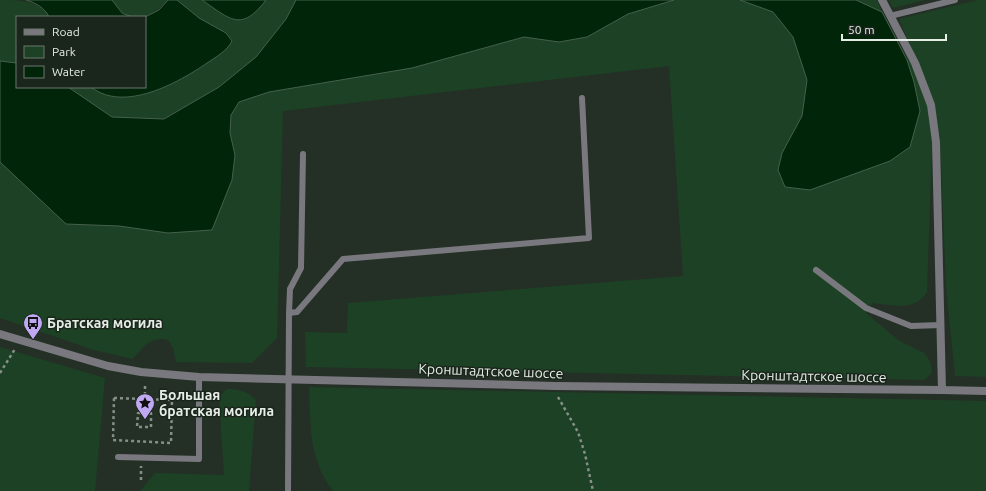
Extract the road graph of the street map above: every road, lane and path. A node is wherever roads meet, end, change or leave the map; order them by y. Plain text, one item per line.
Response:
1 (882, 0) edge
2 (955, 0) edge
3 (890, 16) junction
4 (582, 98) dead end
5 (303, 154) dead end
6 (816, 270) dead end
7 (289, 313) junction
8 (941, 325) junction
9 (0, 334) edge
10 (21, 340) junction
11 (0, 373) edge
12 (199, 377) junction
13 (288, 378) junction
14 (145, 382) dead end
15 (942, 390) junction
16 (986, 391) edge
17 (144, 398) junction
18 (559, 400) dead end
19 (145, 413) junction
20 (118, 457) dead end
21 (288, 491) edge
22 (593, 491) edge

1 - 3 street
2 - 3 lane
3 - 8 street
4 - 7 lane
5 - 7 lane
6 - 8 lane
7 - 13 lane
8 - 15 street
9 - 10 street, Кронштадтское шоссе
10 - 11 path
10 - 12 street, Кронштадтское шоссе
12 - 13 street, Кронштадтское шоссе
12 - 20 lane
13 - 15 street, Кронштадтское шоссе
13 - 21 lane
14 - 17 path
15 - 16 street, Кронштадтское шоссе
17 - 17 path
17 - 19 path
18 - 22 path
19 - 19 path

